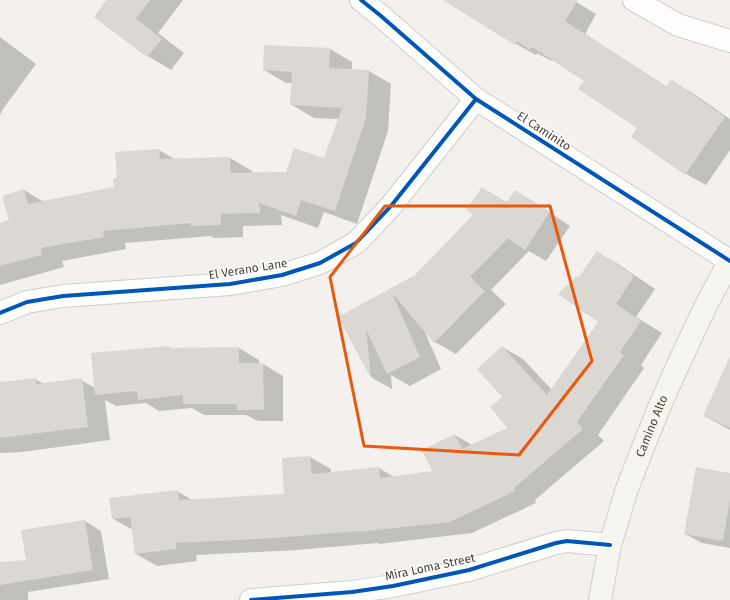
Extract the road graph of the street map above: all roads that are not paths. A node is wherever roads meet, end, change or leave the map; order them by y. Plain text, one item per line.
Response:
1 (361, 0) edge
2 (634, 0) edge
3 (730, 41) edge
4 (476, 99) junction
5 (730, 261) edge
6 (0, 314) edge
7 (610, 545) junction
8 (251, 600) edge
9 (600, 600) edge

1 - 4 street, El Caminito
2 - 3 street
4 - 5 street, El Caminito
4 - 6 street, El Verano Lane
5 - 7 street, Camino Alto
7 - 8 street, Mira Loma Street
7 - 9 street, Camino Alto

